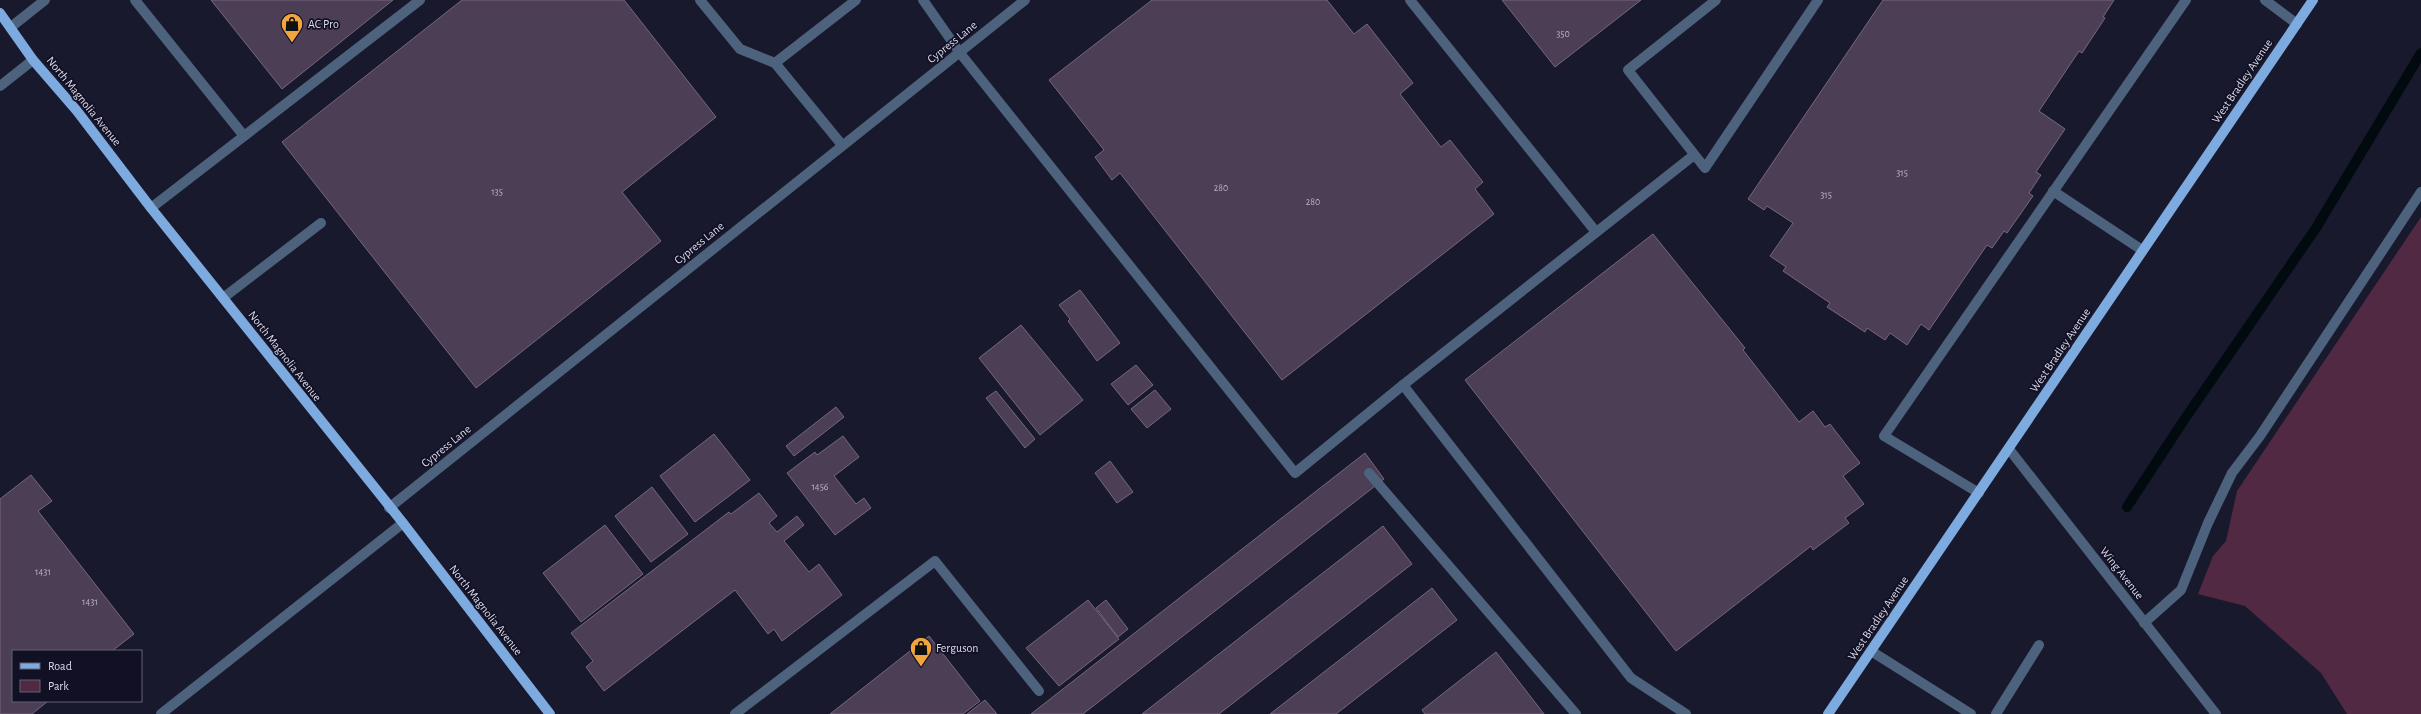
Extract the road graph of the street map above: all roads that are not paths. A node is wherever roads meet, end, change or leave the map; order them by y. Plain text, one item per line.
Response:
1 (46, 0) edge
2 (135, 0) edge
3 (420, 0) edge
4 (700, 0) edge
5 (856, 0) edge
6 (923, 0) edge
7 (1025, 0) edge
8 (1410, 0) edge
9 (1716, 0) edge
10 (1818, 0) edge
11 (2186, 0) edge
12 (2265, 0) edge
13 (2313, 0) edge
14 (0, 13) edge
15 (2297, 24) junction
16 (10, 27) junction
17 (960, 53) junction
18 (33, 60) junction
19 (775, 64) junction
20 (0, 86) edge
21 (244, 136) junction
22 (842, 145) junction
23 (1694, 154) junction
24 (2053, 191) junction
25 (2421, 192) edge
26 (151, 208) junction
27 (321, 223) dead end
28 (1596, 232) junction
29 (2142, 250) junction
30 (223, 298) junction
31 (1403, 386) junction
32 (2009, 449) junction
33 (1369, 473) dead end
34 (1979, 494) junction
35 (389, 508) junction
36 (403, 523) junction
37 (2144, 623) junction
38 (2039, 646) dead end
39 (1871, 651) junction
40 (1039, 691) dead end
41 (165, 713) edge
42 (550, 714) edge
43 (735, 714) edge
44 (1576, 714) edge
45 (1686, 714) edge
46 (1828, 714) edge
47 (1971, 714) edge
48 (1996, 714) edge
49 (2216, 714) edge

1 - 16 street
2 - 21 street
3 - 21 street
4 - 19 street
5 - 19 street
6 - 17 street
7 - 17 street, Cypress Lane
8 - 28 street
9 - 23 street
10 - 23 street
11 - 24 street
12 - 15 street
13 - 15 main road, West Bradley Avenue
14 - 16 main road, North Magnolia Avenue
15 - 29 main road, West Bradley Avenue
16 - 18 main road, North Magnolia Avenue
17 - 22 street, Cypress Lane
17 - 31 street
18 - 20 street
18 - 26 main road, North Magnolia Avenue
19 - 22 street
21 - 26 street
22 - 35 street, Cypress Lane
23 - 28 street
24 - 29 street
24 - 34 street
25 - 37 street
26 - 30 main road, North Magnolia Avenue
27 - 30 street
28 - 31 street
29 - 32 main road, West Bradley Avenue
30 - 35 main road, North Magnolia Avenue
31 - 45 street
32 - 34 main road, West Bradley Avenue
32 - 37 street, Wing Avenue
33 - 44 street
34 - 39 main road, West Bradley Avenue
35 - 36 main road, North Magnolia Avenue
36 - 41 street
36 - 42 main road, North Magnolia Avenue
37 - 49 street, Wing Avenue
38 - 48 street
39 - 46 main road, West Bradley Avenue
39 - 47 street
40 - 43 street

